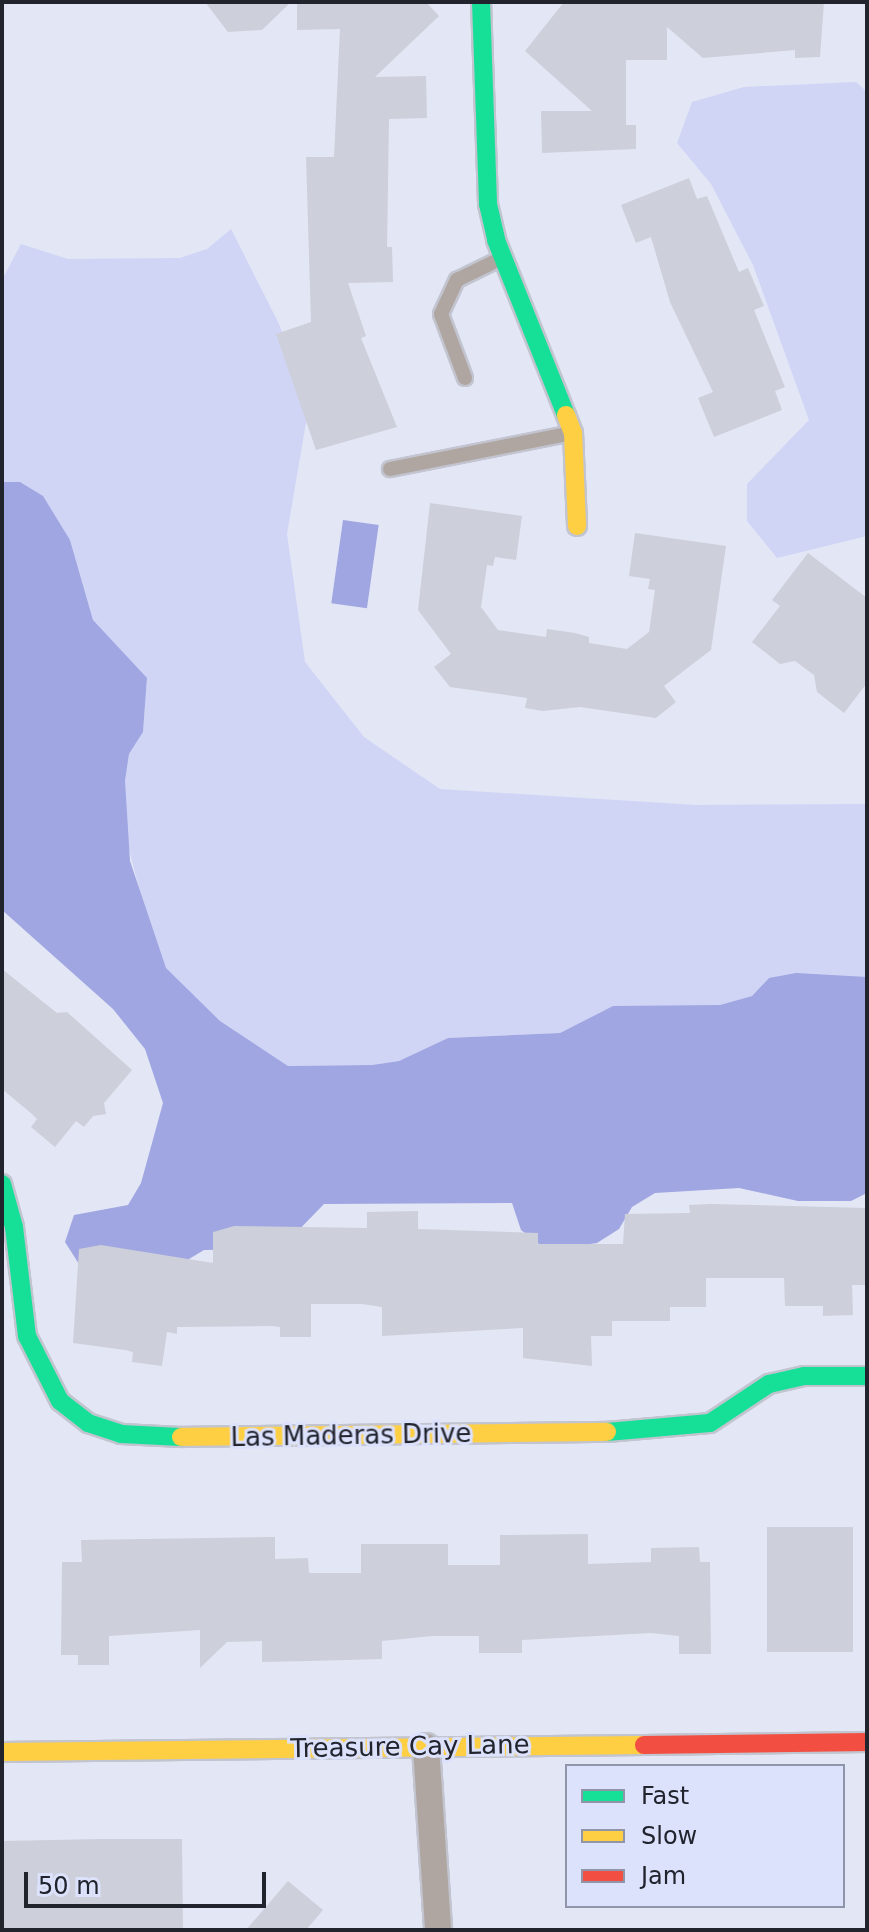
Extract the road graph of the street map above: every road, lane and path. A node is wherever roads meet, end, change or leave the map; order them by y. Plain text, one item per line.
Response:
1 (481, 2) edge
2 (503, 258) junction
3 (465, 378) dead end
4 (573, 433) junction
5 (390, 469) dead end
6 (577, 526) dead end
7 (2, 1184) edge
8 (867, 1376) edge
9 (867, 1742) edge
10 (426, 1747) junction
11 (2, 1752) edge
12 (438, 1930) edge

1 - 2 street
2 - 3 lane
2 - 4 street
4 - 5 lane
4 - 6 street
7 - 8 street, Las Maderas Drive
9 - 10 street, Treasure Cay Lane
10 - 11 street, Treasure Cay Lane
10 - 12 street

